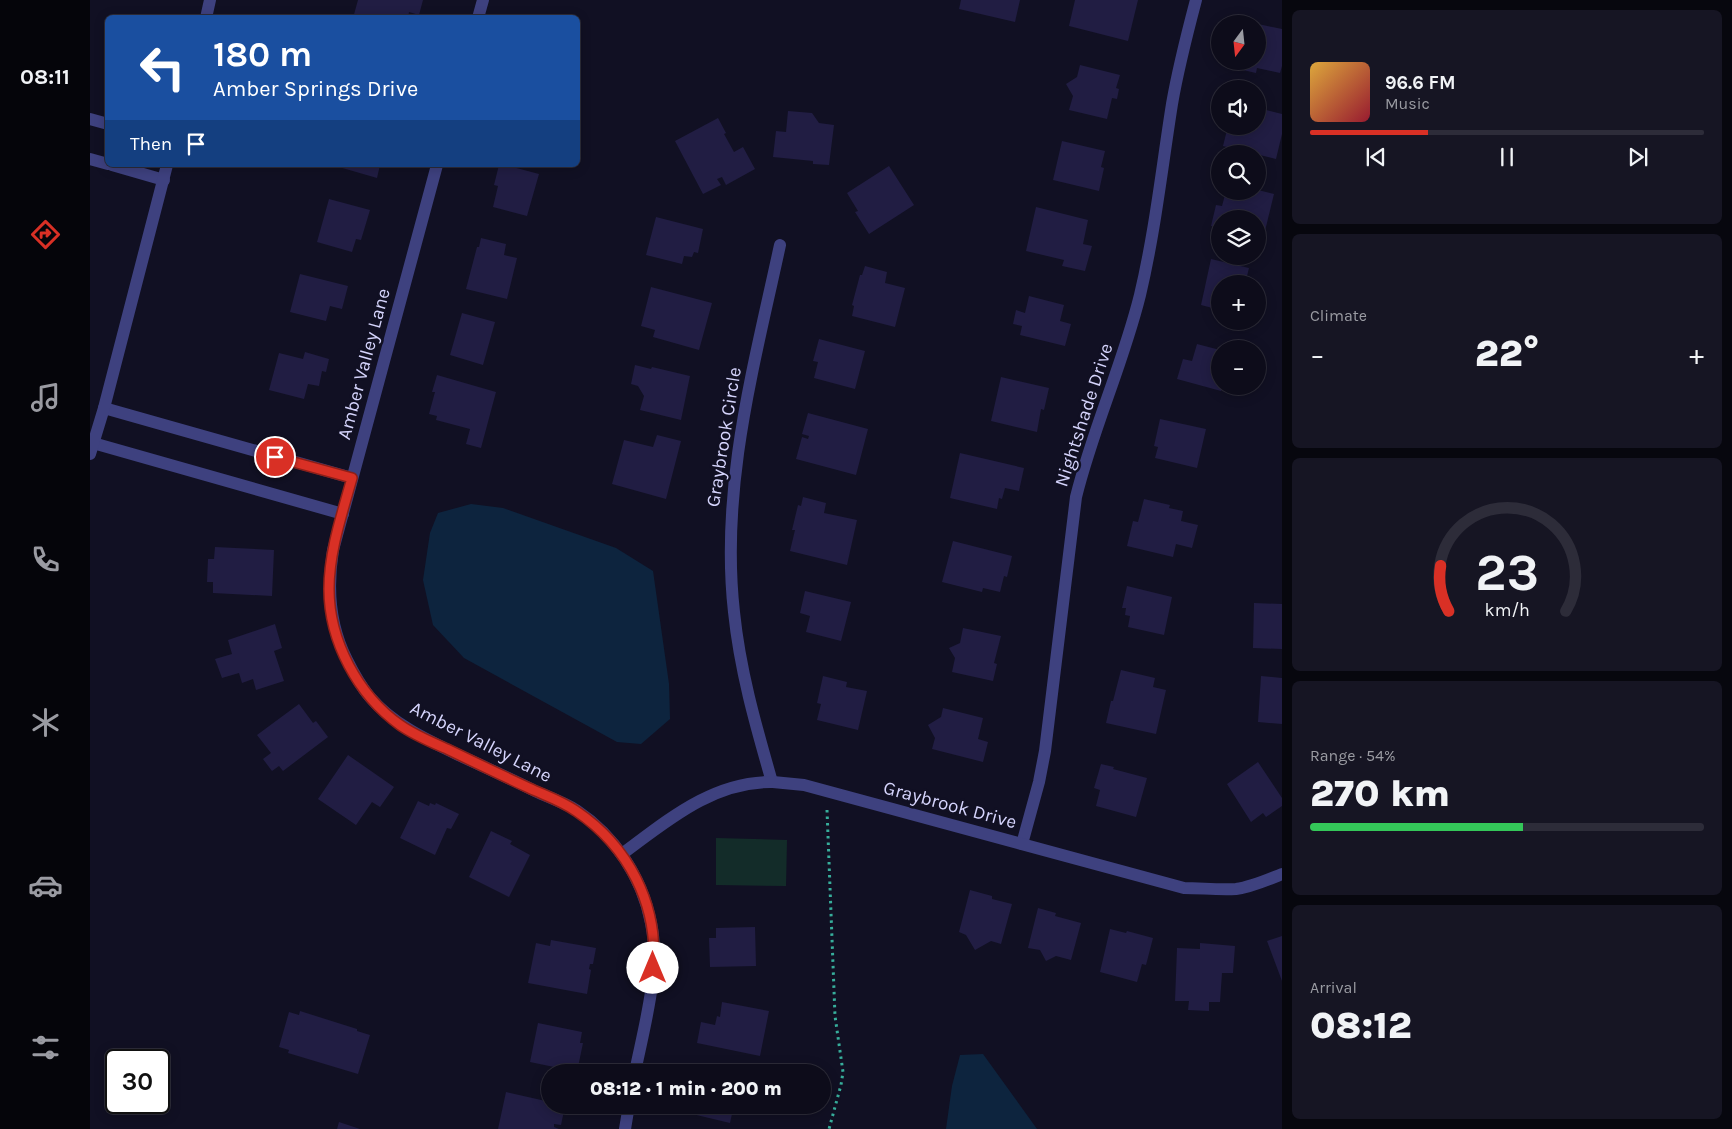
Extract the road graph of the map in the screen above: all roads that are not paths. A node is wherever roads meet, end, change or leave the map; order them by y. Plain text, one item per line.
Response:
1 (210, 0) edge
2 (483, 0) edge
3 (1196, 0) edge
4 (207, 15) edge
5 (479, 15) edge
6 (90, 119) edge
7 (105, 123) edge
8 (90, 159) edge
9 (105, 163) edge
10 (119, 167) edge
11 (167, 167) edge
12 (437, 167) edge
13 (164, 180) junction
14 (780, 245) dead end
15 (104, 408) junction
16 (92, 449) edge
17 (352, 478) junction
18 (343, 514) junction
19 (772, 782) junction
20 (1022, 844) junction
21 (622, 854) junction
22 (1282, 874) edge
23 (637, 1064) edge
24 (628, 1114) edge
25 (625, 1129) edge

1 - 4 street
2 - 5 street
3 - 20 street, Nightshade Drive
6 - 7 street
8 - 9 street
10 - 13 street
11 - 13 street
12 - 17 street, Amber Valley Lane
13 - 15 street
14 - 19 street, Graybrook Circle
15 - 16 street
15 - 17 street
16 - 18 street
17 - 18 street, Amber Valley Lane
18 - 21 street, Amber Valley Lane
19 - 20 street, Graybrook Drive
19 - 21 street, Graybrook Drive
20 - 22 street, Graybrook Drive
21 - 23 street, Amber Valley Lane
24 - 25 street

